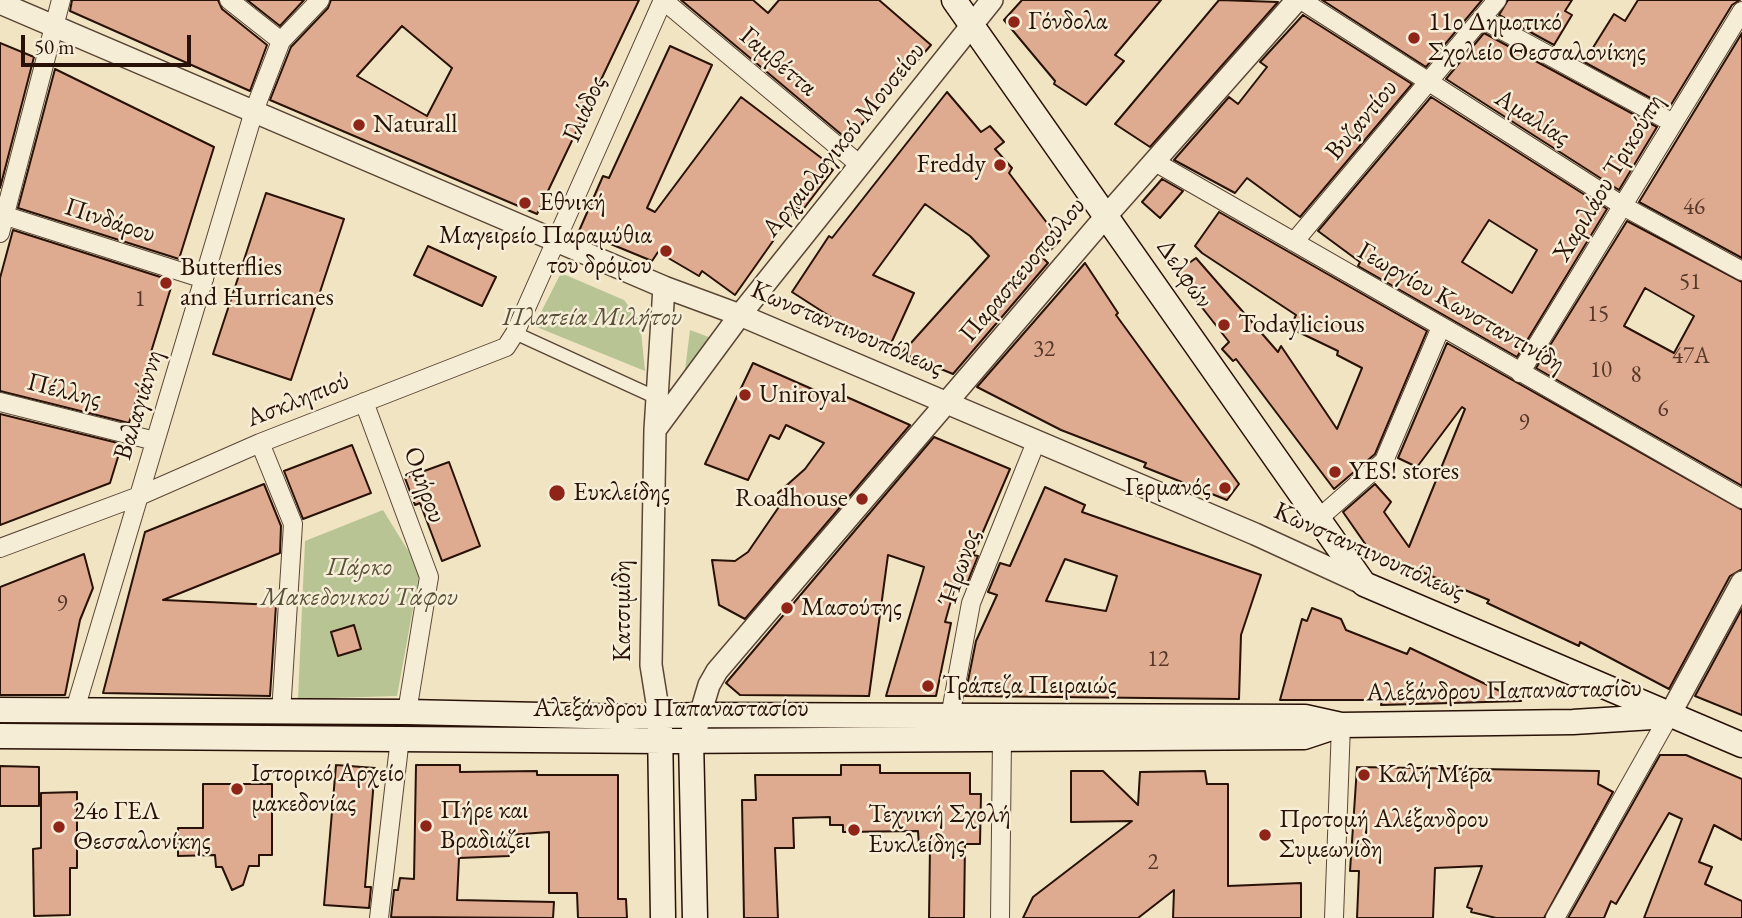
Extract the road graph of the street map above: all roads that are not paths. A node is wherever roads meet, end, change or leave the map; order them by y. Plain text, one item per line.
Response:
1 (61, 0) edge
2 (229, 0) edge
3 (320, 0) edge
4 (663, 0) edge
5 (954, 0) edge
6 (992, 0) edge
7 (1299, 0) edge
8 (1497, 0) edge
9 (0, 3) edge
10 (1742, 11) edge
11 (1482, 19) junction
12 (972, 25) junction
13 (54, 26) junction
14 (281, 41) junction
15 (1427, 83) junction
16 (254, 111) junction
17 (1673, 123) junction
18 (1155, 162) junction
19 (860, 165) junction
20 (1623, 206) junction
21 (1107, 215) junction
22 (2, 220) edge
23 (556, 239) junction
24 (1294, 242) junction
25 (1742, 271) edge
26 (204, 279) junction
27 (664, 286) junction
28 (740, 315) junction
29 (1441, 327) junction
30 (515, 333) junction
31 (1520, 373) junction
32 (657, 398) junction
33 (0, 402) edge
34 (365, 402) junction
35 (946, 404) junction
36 (655, 430) junction
37 (155, 441) junction
38 (1037, 442) junction
39 (260, 443) junction
40 (139, 496) junction
41 (1742, 499) edge
42 (1318, 519) junction
43 (0, 548) edge
44 (1742, 582) edge
45 (1364, 584) junction
46 (0, 710) edge
47 (407, 712) junction
48 (74, 713) junction
49 (281, 713) junction
50 (659, 715) junction
51 (700, 715) junction
52 (950, 716) junction
53 (1669, 716) junction
54 (1341, 725) junction
55 (0, 736) edge
56 (400, 738) junction
57 (1002, 738) junction
58 (691, 739) junction
59 (663, 741) junction
60 (1742, 745) edge
61 (379, 918) edge
62 (663, 918) edge
63 (695, 918) edge
64 (1000, 918) edge
65 (1334, 918) edge
66 (1555, 918) edge

1 - 13 street
2 - 14 street
3 - 14 street
4 - 19 street, Γαμβέττα
4 - 23 street, Ιλιάδος
5 - 12 main road, Δελφών
6 - 12 street, Αρχαιολογικού Μουσείου
7 - 15 street, Αμαλίας
7 - 18 street, Παρασκευοπούλου
8 - 11 street, Βυζαντίου
9 - 13 street, Κωνσταντινουπόλεως
10 - 17 street, Χαριλάου Τρικούπη
11 - 15 street, Βυζαντίου
11 - 17 street
12 - 19 street, Αρχαιολογικού Μουσείου
12 - 21 main road, Δελφών
13 - 16 street, Κωνσταντινουπόλεως
13 - 22 street
14 - 16 street, Βαλαγιάννη
15 - 20 street, Αμαλίας
15 - 24 street, Βυζαντίου
16 - 23 street, Κωνσταντινουπόλεως
16 - 26 street, Βαλαγιάννη
17 - 20 street, Χαριλάου Τρικούπη
18 - 21 street, Παρασκευοπούλου
18 - 24 street, Γεωργίου Κωνσταντινίδη
19 - 28 street, Αρχαιολογικού Μουσείου
20 - 25 street, Αμαλίας
20 - 31 street, Χαριλάου Τρικούπη
21 - 35 street, Παρασκευοπούλου
21 - 42 main road, Δελφών
22 - 26 street, Πινδάρου
23 - 27 street, Κωνσταντινουπόλεως
23 - 30 street, Ασκληπιού
24 - 29 street, Γεωργίου Κωνσταντινίδη
26 - 37 street, Βαλαγιάννη
27 - 28 street, Κωνσταντινουπόλεως
27 - 32 street, Κατσιμίδη
28 - 35 street, Κωνσταντινουπόλεως
28 - 36 street
29 - 31 street, Γεωργίου Κωνσταντινίδη
29 - 42 street
30 - 32 street
30 - 34 street, Ασκληπιού
31 - 41 street, Γεωργίου Κωνσταντινίδη
32 - 36 street, Κατσιμίδη
33 - 37 street, Πέλλης
34 - 39 street, Ασκληπιού
34 - 47 street, Ομήρου
35 - 38 street, Κωνσταντινουπόλεως
35 - 51 street, Παρασκευοπούλου
36 - 50 street, Κατσιμίδη
37 - 40 street, Βαλαγιάννη
38 - 45 street, Κωνσταντινουπόλεως
38 - 52 street, Ήρωνος
39 - 40 street, Ασκληπιού
39 - 49 street
40 - 43 street, Ασκληπιού
40 - 48 street, Βαλαγιάννη
42 - 45 main road, Δελφών
44 - 53 street
45 - 53 main road, Κωνσταντινουπόλεως
46 - 48 main road, Αλεξάνδρου Παπαναστασίου
47 - 49 main road, Αλεξάνδρου Παπαναστασίου
47 - 50 main road, Αλεξάνδρου Παπαναστασίου
48 - 49 main road, Αλεξάνδρου Παπαναστασίου
50 - 51 main road, Αλεξάνδρου Παπαναστασίου
50 - 59 main road, Κατσιμίδη
51 - 52 main road, Αλεξάνδρου Παπαναστασίου
51 - 58 main road
52 - 54 main road, Αλεξάνδρου Παπαναστασίου
53 - 54 main road, Αλεξάνδρου Παπαναστασίου
53 - 60 main road, Κωνσταντινουπόλεως
53 - 66 street
54 - 57 main road, Αλεξάνδρου Παπαναστασίου
54 - 65 street
55 - 56 main road, Αλεξάνδρου Παπαναστασίου
56 - 59 main road, Αλεξάνδρου Παπαναστασίου
56 - 61 street
57 - 58 main road, Αλεξάνδρου Παπαναστασίου
57 - 64 street
58 - 59 main road, Αλεξάνδρου Παπαναστασίου
58 - 63 main road
59 - 62 main road, Κατσιμίδη

